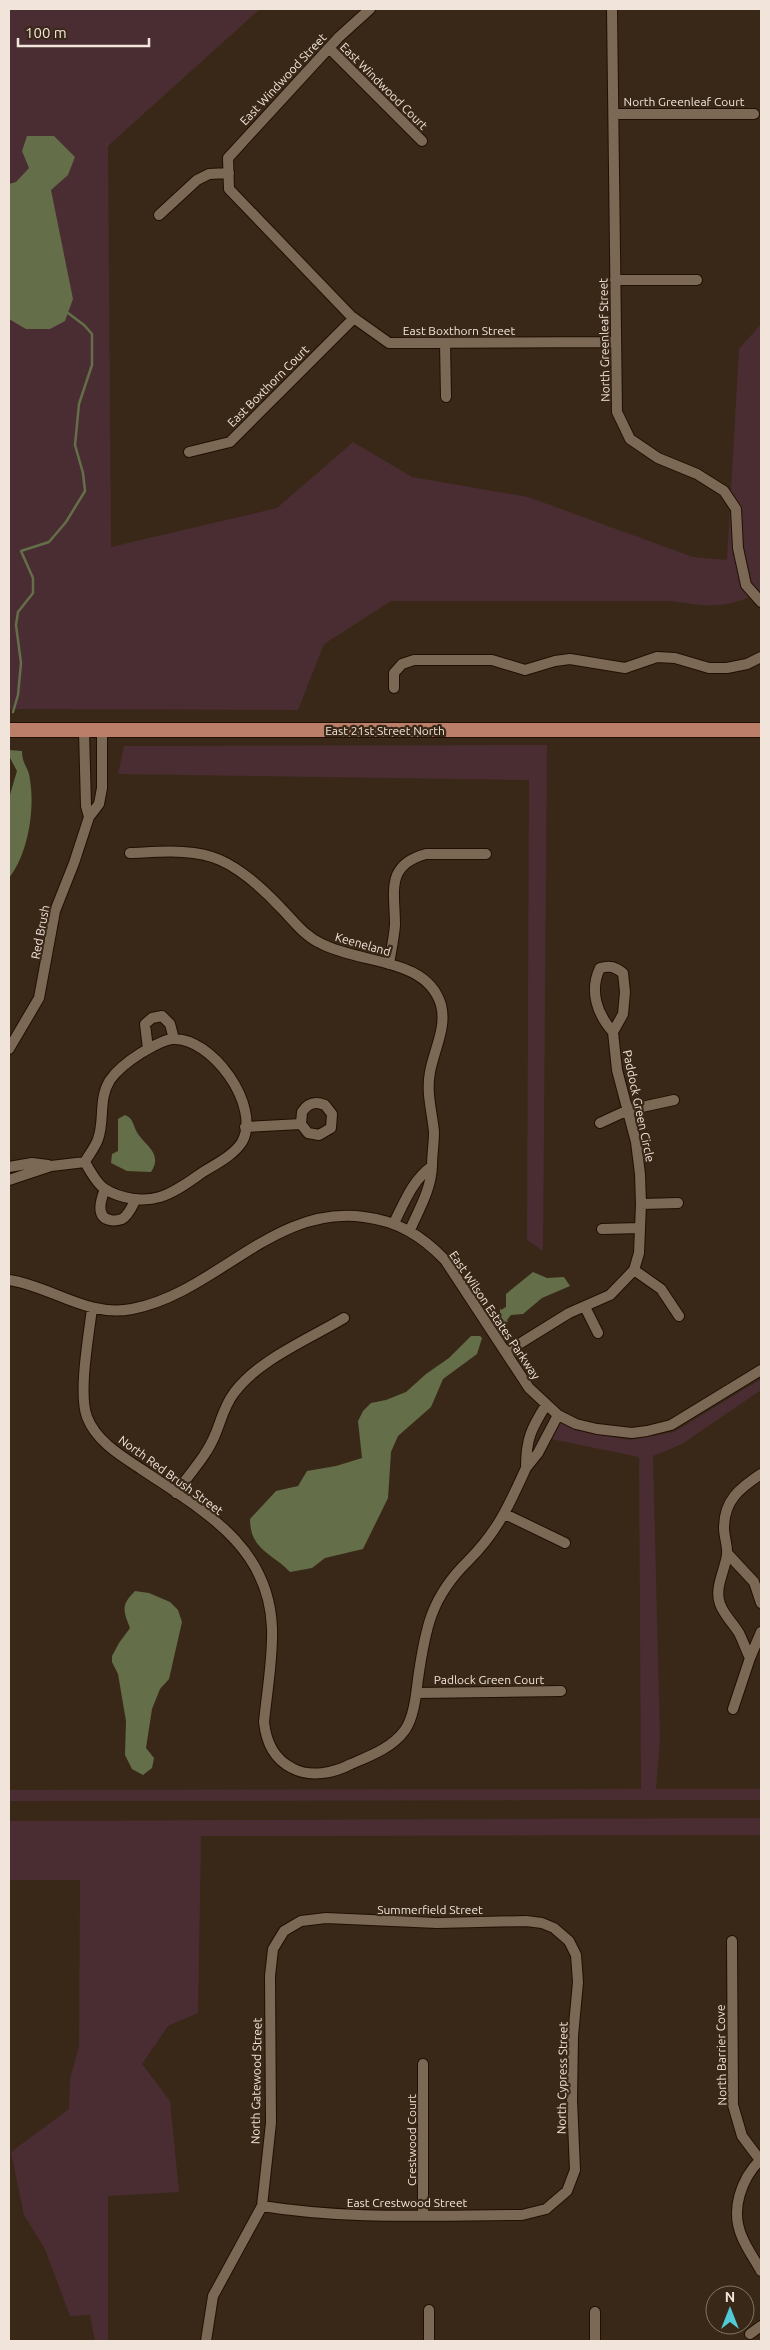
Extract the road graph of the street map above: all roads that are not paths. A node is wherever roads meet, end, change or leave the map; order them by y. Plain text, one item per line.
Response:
1 (370, 9) edge
2 (612, 9) edge
3 (329, 48) junction
4 (614, 114) junction
5 (754, 114) dead end
6 (422, 141) dead end
7 (228, 173) junction
8 (159, 216) dead end
9 (616, 280) junction
10 (698, 280) dead end
11 (354, 318) junction
12 (616, 342) junction
13 (446, 344) junction
14 (446, 397) dead end
15 (189, 452) dead end
16 (761, 602) edge
17 (761, 657) edge
18 (394, 688) dead end
19 (9, 730) edge
20 (761, 730) edge
21 (84, 731) junction
22 (102, 731) junction
23 (89, 816) junction
24 (130, 853) dead end
25 (486, 854) dead end
26 (389, 964) junction
27 (613, 1032) junction
28 (174, 1039) junction
29 (9, 1049) edge
30 (148, 1049) junction
31 (674, 1100) dead end
32 (628, 1110) junction
33 (600, 1123) dead end
34 (301, 1124) dead end
35 (245, 1127) junction
36 (85, 1162) junction
37 (51, 1166) junction
38 (432, 1166) junction
39 (9, 1167) edge
40 (9, 1180) edge
41 (104, 1189) junction
42 (136, 1199) junction
43 (678, 1203) dead end
44 (642, 1204) junction
45 (394, 1223) junction
46 (602, 1228) dead end
47 (640, 1228) junction
48 (410, 1230) junction
49 (634, 1270) junction
50 (9, 1280) edge
51 (585, 1307) junction
52 (92, 1308) junction
53 (679, 1316) dead end
54 (344, 1318) dead end
55 (598, 1333) dead end
56 (506, 1352) junction
57 (761, 1370) edge
58 (546, 1405) junction
59 (558, 1415) junction
60 (526, 1468) junction
61 (761, 1474) edge
62 (176, 1493) junction
63 (505, 1514) junction
64 (564, 1543) dead end
65 (727, 1553) junction
66 (761, 1603) edge
67 (761, 1632) edge
68 (750, 1658) junction
69 (561, 1691) dead end
70 (417, 1692) junction
71 (733, 1709) dead end
72 (284, 1932) joint
73 (732, 1941) dead end
74 (570, 1944) joint
75 (423, 2064) dead end
76 (761, 2160) edge
77 (262, 2206) junction
78 (550, 2206) joint
79 (423, 2215) junction
80 (761, 2271) edge
81 (429, 2310) dead end
82 (595, 2312) dead end
83 (206, 2341) edge
84 (429, 2341) edge
85 (595, 2341) edge

1 - 3 street, East Windwood Street
2 - 4 street, North Greenleaf Street
3 - 6 street, East Windwood Court
3 - 7 street, East Windwood Street
4 - 5 street, North Greenleaf Court
4 - 9 street, North Greenleaf Street
7 - 8 street
7 - 11 street, East Boxthorn Street
9 - 10 street
9 - 12 street, North Greenleaf Street
11 - 13 street, East Boxthorn Street
11 - 15 street, East Boxthorn Court
12 - 13 street, East Boxthorn Street
12 - 16 street, North Greenleaf Street
13 - 14 street
17 - 18 street
19 - 21 main road, East 21st Street North
20 - 22 main road, East 21st Street North
21 - 22 main road, East 21st Street North
21 - 23 street, Red Brush
22 - 23 street, Red Brush
23 - 29 street, Red Brush
24 - 26 street, Keeneland
25 - 26 street
26 - 38 street, Keeneland
27 - 27 street, Paddock Green Circle
27 - 32 street, Paddock Green Circle
28 - 30 street
28 - 30 street
28 - 35 street
30 - 36 street
31 - 32 street
32 - 33 street
32 - 44 street, Paddock Green Circle
34 - 35 street
35 - 42 street
36 - 37 street
36 - 41 street
37 - 39 street
37 - 40 street
38 - 45 street
38 - 48 street, Keeneland
41 - 42 street
41 - 42 street
43 - 44 street
44 - 47 street, Paddock Green Circle
45 - 48 street, East Wilson Estates Parkway
45 - 52 street, East Wilson Estates Parkway
46 - 47 street
47 - 49 street, Paddock Green Circle
48 - 56 street, East Wilson Estates Parkway
49 - 51 street
49 - 53 street
50 - 52 street, East Wilson Estates Parkway
51 - 55 street
51 - 56 street
52 - 62 street, North Red Brush Street
54 - 62 street
56 - 58 street, East Wilson Estates Parkway
57 - 59 street, East Wilson Estates Parkway
58 - 59 street, East Wilson Estates Parkway
58 - 60 street
59 - 60 street
60 - 63 street
61 - 65 street
62 - 70 street, North Red Brush Street
63 - 64 street
63 - 70 street
65 - 66 street
65 - 68 street
67 - 68 street
68 - 71 street
69 - 70 street, Padlock Green Court
72 - 74 street, Summerfield Street
72 - 77 street, North Gatewood Street
73 - 76 street, North Barrier Cove
74 - 78 street, North Cypress Street
75 - 79 street, Crestwood Court
76 - 80 street
77 - 79 street, East Crestwood Street
77 - 83 street, North Gatewood Street
78 - 79 street, East Crestwood Street
81 - 84 street
82 - 85 street

